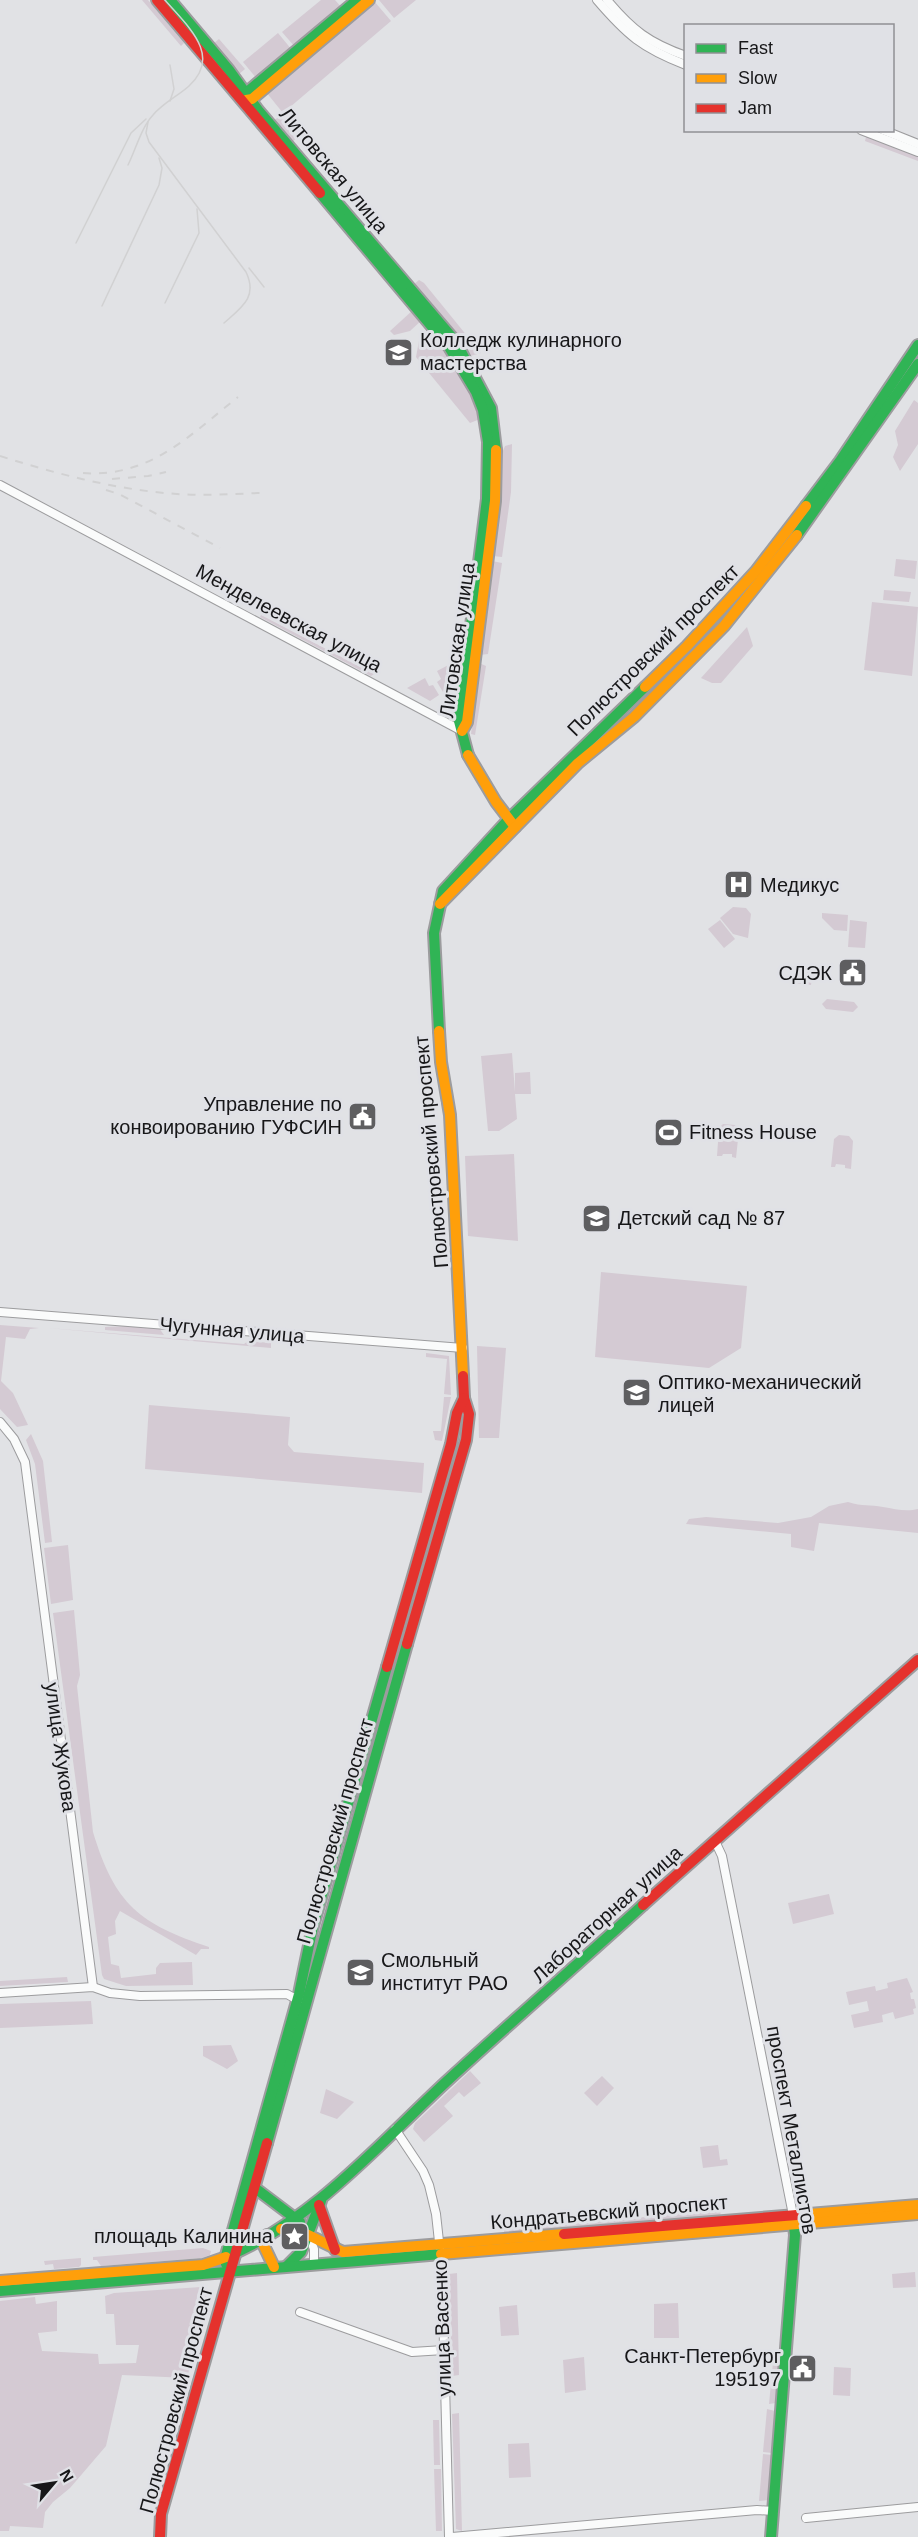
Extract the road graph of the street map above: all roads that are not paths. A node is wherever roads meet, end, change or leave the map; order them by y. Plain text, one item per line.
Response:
1 (157, 0) edge
2 (170, 0) edge
3 (357, 0) edge
4 (369, 0) edge
5 (597, 0) edge
6 (607, 0) edge
7 (684, 55) edge
8 (684, 63) edge
9 (247, 97) junction
10 (866, 132) edge
11 (888, 132) edge
12 (918, 144) edge
13 (918, 152) edge
14 (918, 345) edge
15 (918, 364) edge
16 (0, 485) edge
17 (462, 731) junction
18 (512, 824) junction
19 (0, 1312) edge
20 (463, 1348) junction
21 (464, 1398) junction
22 (0, 1422) edge
23 (409, 1592) junction
24 (421, 1595) junction
25 (918, 1660) edge
26 (715, 1841) junction
27 (313, 1926) junction
28 (326, 1929) junction
29 (93, 1987) junction
30 (0, 1993) edge
31 (302, 2002) junction
32 (395, 2129) junction
33 (255, 2188) junction
34 (321, 2201) junction
35 (918, 2205) edge
36 (918, 2214) edge
37 (297, 2218) junction
38 (793, 2219) junction
39 (271, 2233) junction
40 (308, 2235) junction
41 (440, 2248) junction
42 (335, 2250) junction
43 (229, 2258) junction
44 (309, 2264) junction
45 (287, 2266) junction
46 (274, 2267) junction
47 (228, 2273) junction
48 (0, 2281) edge
49 (0, 2291) edge
50 (300, 2312) dead end
51 (444, 2350) junction
52 (918, 2507) edge
53 (774, 2511) junction
54 (806, 2518) dead end
55 (160, 2537) edge
56 (451, 2537) edge
57 (771, 2537) edge

1 - 9 main road, Литовская улица
2 - 9 main road, Литовская улица
3 - 9 main road
4 - 9 main road
5 - 8 street
6 - 7 street
9 - 17 main road, Литовская улица
10 - 13 street
11 - 12 street
14 - 18 main road, Полюстровский проспект
15 - 18 main road, Полюстровский проспект
16 - 17 street, Менделеевская улица
17 - 18 main road
18 - 20 main road, Полюстровский проспект
19 - 20 street, Чугунная улица
20 - 21 main road, Полюстровский проспект
21 - 23 main road, Полюстровский проспект
21 - 24 main road, Полюстровский проспект
22 - 29 street, улица Жукова
23 - 24 main road
23 - 27 main road, Полюстровский проспект
24 - 28 main road, Полюстровский проспект
25 - 26 main road, Лабораторная улица
26 - 32 main road, Лабораторная улица
26 - 38 street, проспект Металлистов
27 - 28 main road
27 - 31 main road, Полюстровский проспект
28 - 31 main road, Полюстровский проспект
29 - 30 street
29 - 31 street
31 - 33 main road, Полюстровский проспект
31 - 43 main road, Полюстровский проспект
32 - 34 main road, Лабораторная улица
32 - 41 street, улица Васенко
33 - 37 main road
33 - 43 main road, Полюстровский проспект
34 - 37 main road, Лабораторная улица
34 - 40 main road, Лабораторная улица
34 - 42 main road
35 - 38 main road, Кондратьевский проспект
36 - 38 main road, Кондратьевский проспект
37 - 39 main road
37 - 40 main road
38 - 41 main road, Кондратьевский проспект
38 - 53 main road, проспект Металлистов
39 - 40 main road
39 - 43 main road
39 - 46 main road
40 - 42 main road, Кондратьевский проспект
40 - 44 street
40 - 45 main road
41 - 42 main road, Кондратьевский проспект
41 - 44 main road, Кондратьевский проспект
41 - 51 street, улица Васенко
43 - 47 main road, Полюстровский проспект
43 - 48 main road
44 - 45 main road
45 - 46 main road
46 - 47 main road
47 - 49 main road
47 - 55 main road, Полюстровский проспект
50 - 51 street
51 - 56 street, улица Васенко
52 - 54 street
53 - 56 street
53 - 57 main road, проспект Металлистов

